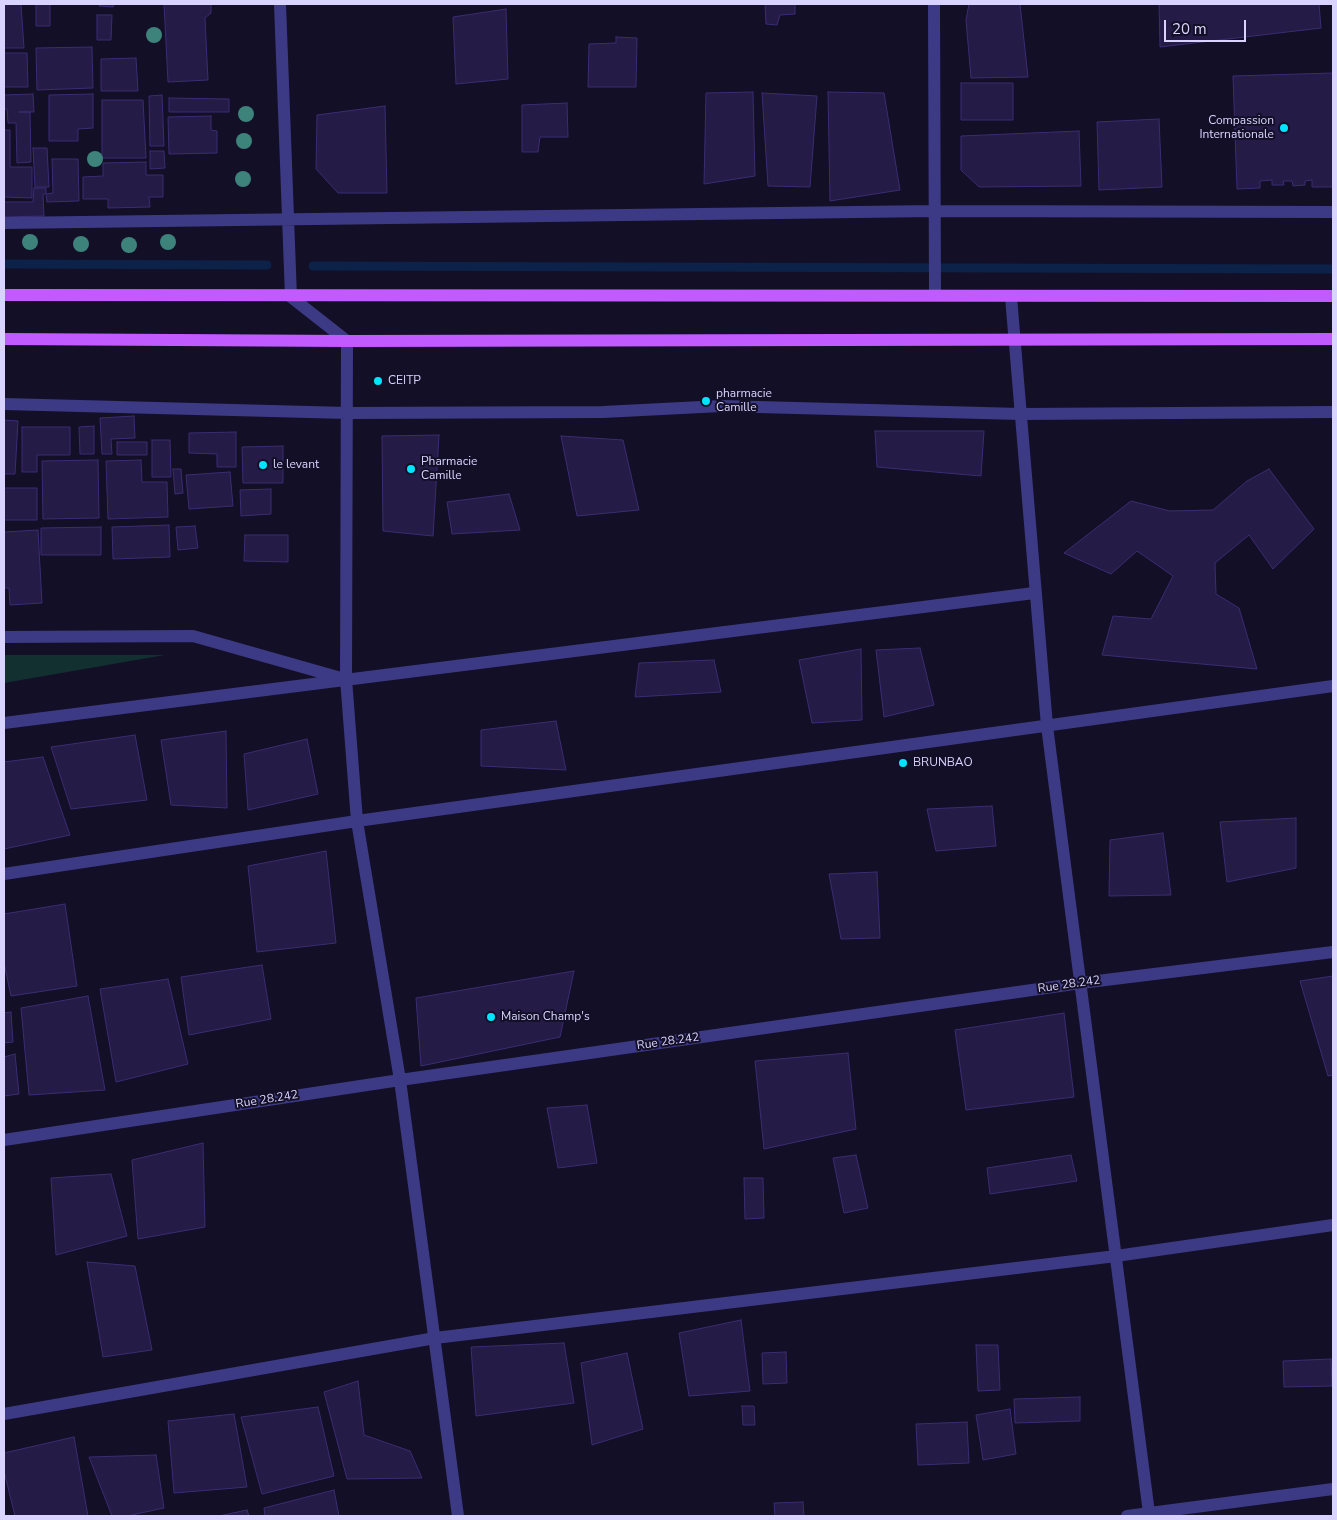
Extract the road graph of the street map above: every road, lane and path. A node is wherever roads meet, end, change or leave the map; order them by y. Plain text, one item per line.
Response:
1 (280, 4) edge
2 (934, 4) edge
3 (934, 210) junction
4 (1333, 212) edge
5 (289, 220) junction
6 (4, 223) edge
7 (4, 295) edge
8 (934, 295) junction
9 (291, 296) junction
10 (1333, 296) edge
11 (1011, 297) junction
12 (4, 339) edge
13 (1333, 340) edge
14 (347, 341) junction
15 (1014, 341) junction
16 (4, 404) edge
17 (1333, 412) edge
18 (347, 413) junction
19 (1020, 414) junction
20 (1034, 592) junction
21 (4, 636) edge
22 (346, 679) junction
23 (1333, 686) edge
24 (4, 723) edge
25 (1047, 726) junction
26 (357, 821) junction
27 (4, 874) edge
28 (1333, 952) edge
29 (1081, 983) junction
30 (400, 1080) junction
31 (4, 1140) edge
32 (1333, 1225) edge
33 (1116, 1256) junction
34 (435, 1338) junction
35 (4, 1414) edge
36 (1333, 1489) edge
37 (1149, 1513) junction
38 (458, 1516) edge
39 (1127, 1516) edge

1 - 5 street
2 - 3 street
3 - 4 street
3 - 5 street
3 - 8 street
5 - 6 street
5 - 9 street
7 - 9 main road
8 - 9 main road
8 - 11 main road
9 - 14 street
10 - 11 main road
11 - 15 street
12 - 14 main road
13 - 15 main road
14 - 15 main road
14 - 18 street
15 - 19 street
16 - 18 street
17 - 19 street
18 - 19 street
18 - 22 street
19 - 20 street
20 - 22 street
20 - 25 street
21 - 22 street
22 - 24 street
22 - 26 street
23 - 25 street
25 - 26 street
25 - 29 street
26 - 27 street
26 - 30 street
28 - 29 street, Rue 28.242
29 - 30 street, Rue 28.242
29 - 33 street
30 - 31 street, Rue 28.242
30 - 34 street
32 - 33 street
33 - 34 street
33 - 37 street
34 - 35 street
34 - 38 street
36 - 37 street
37 - 39 street

